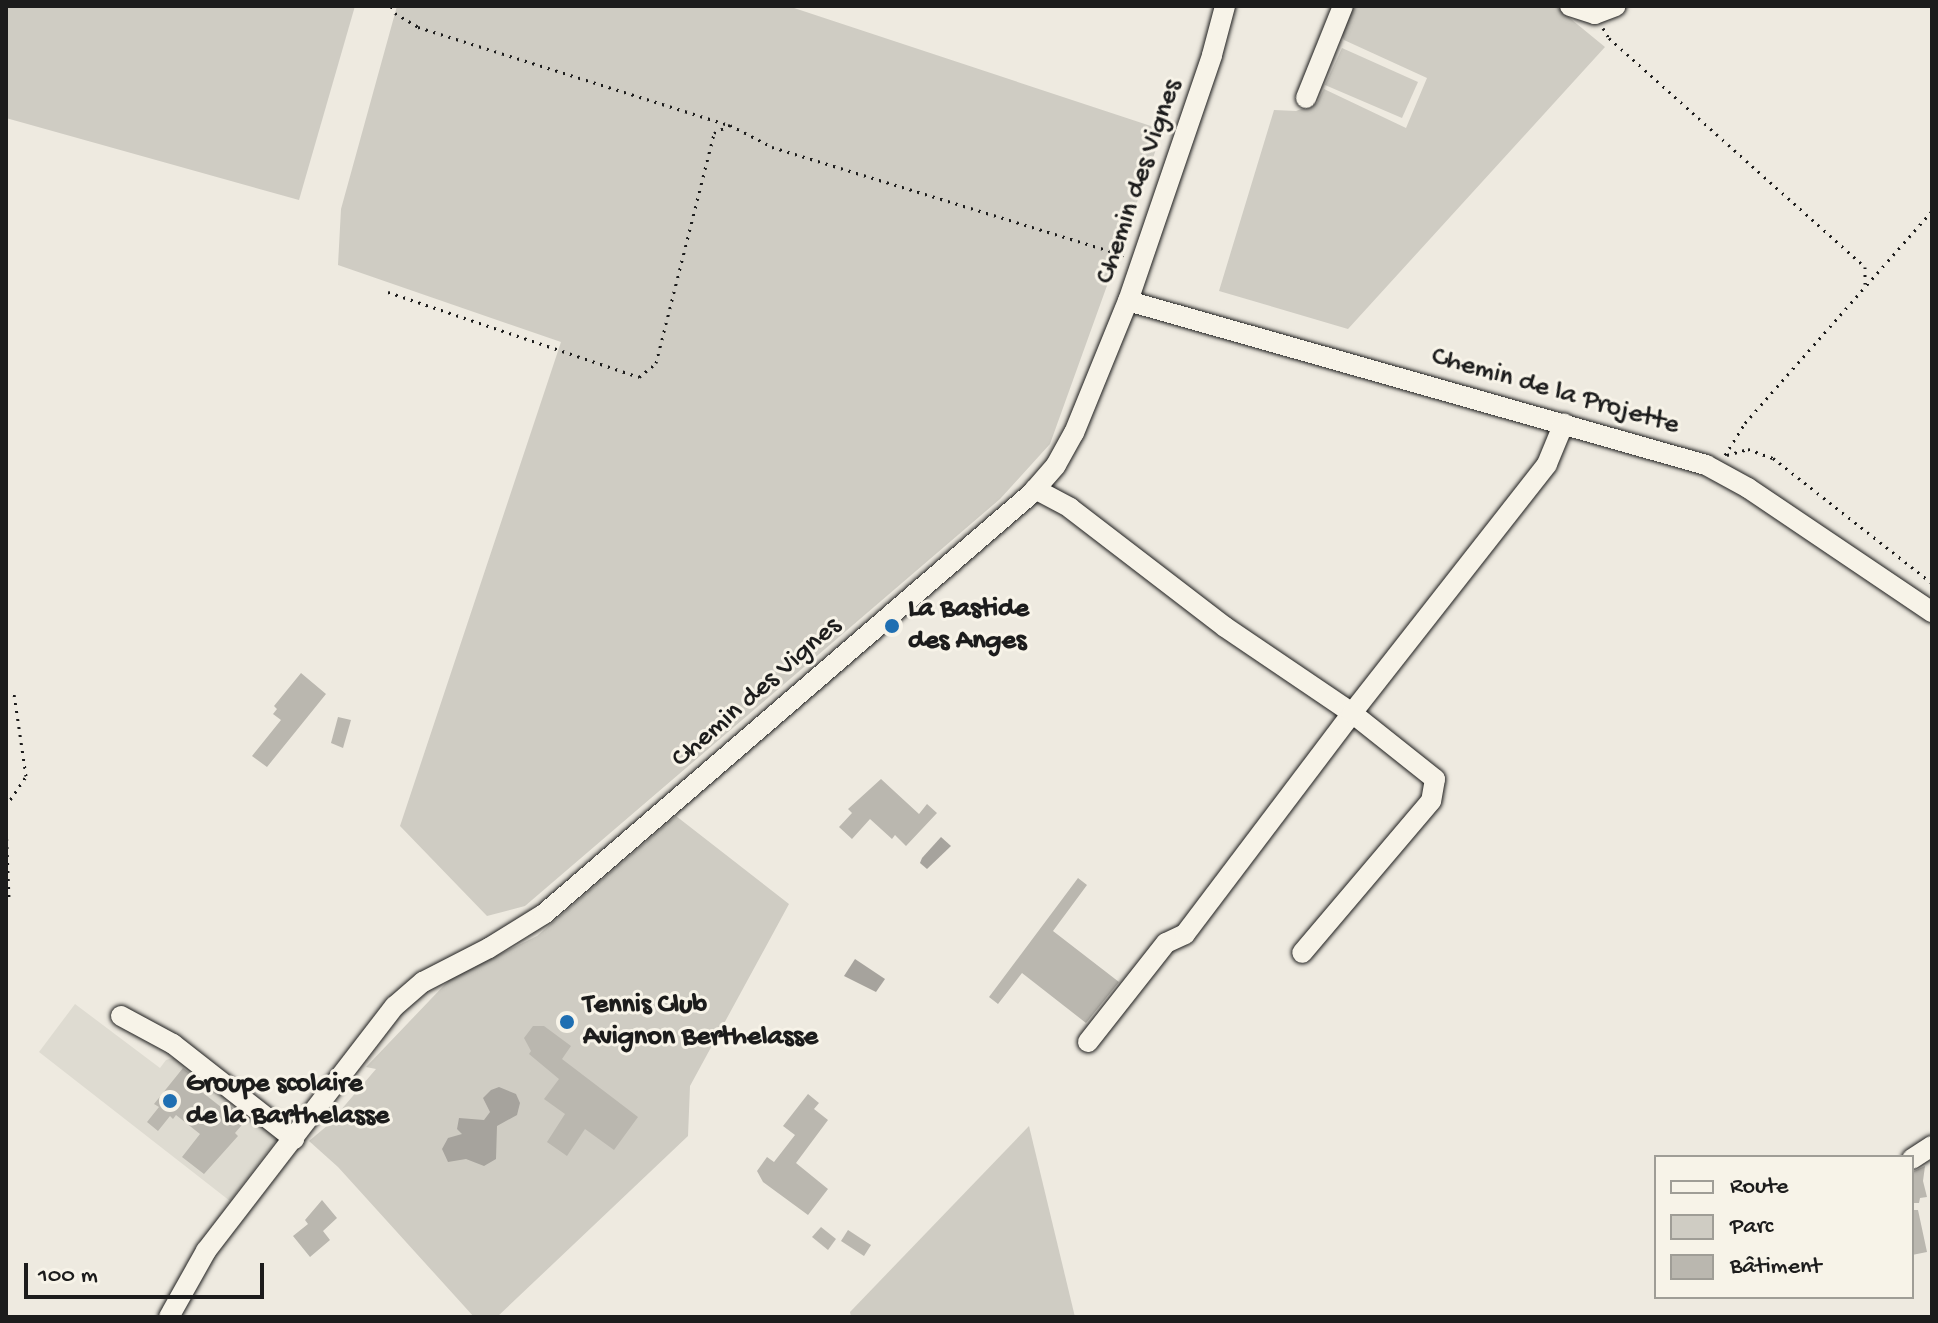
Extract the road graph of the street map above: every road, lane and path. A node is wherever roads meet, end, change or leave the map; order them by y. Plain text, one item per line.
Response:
1 (391, 6) edge
2 (1225, 6) edge
3 (1343, 6) edge
4 (1570, 6) edge
5 (1616, 6) edge
6 (1595, 14) junction
7 (1306, 98) dead end
8 (730, 125) junction
9 (1932, 211) edge
10 (1143, 260) junction
11 (1865, 284) junction
12 (388, 292) dead end
13 (1128, 301) junction
14 (1564, 423) junction
15 (1720, 463) junction
16 (1035, 489) junction
17 (1932, 583) edge
18 (1932, 612) edge
19 (14, 694) dead end
20 (1352, 713) junction
21 (6, 806) edge
22 (6, 823) edge
23 (9, 898) dead end
24 (1302, 953) dead end
25 (121, 1016) dead end
26 (1088, 1042) dead end
27 (294, 1139) junction
28 (1932, 1146) edge
29 (1914, 1158) edge
30 (169, 1317) edge

1 - 8 path
2 - 10 street, Chemin des Vignes
3 - 7 street
4 - 6 street
5 - 6 street
6 - 11 path
8 - 10 path
8 - 12 path
9 - 11 path
10 - 13 street, Chemin des Vignes
11 - 15 path
13 - 14 street, Chemin de la Projette
13 - 16 street, Chemin des Vignes
14 - 15 street, Chemin de la Projette
14 - 20 street
15 - 17 path
15 - 18 street, Chemin de la Projette
16 - 20 street
16 - 27 street, Chemin des Vignes
19 - 21 path
20 - 24 street
20 - 26 street
22 - 23 path
25 - 27 street
27 - 30 street, Chemin des Vignes
28 - 29 street

